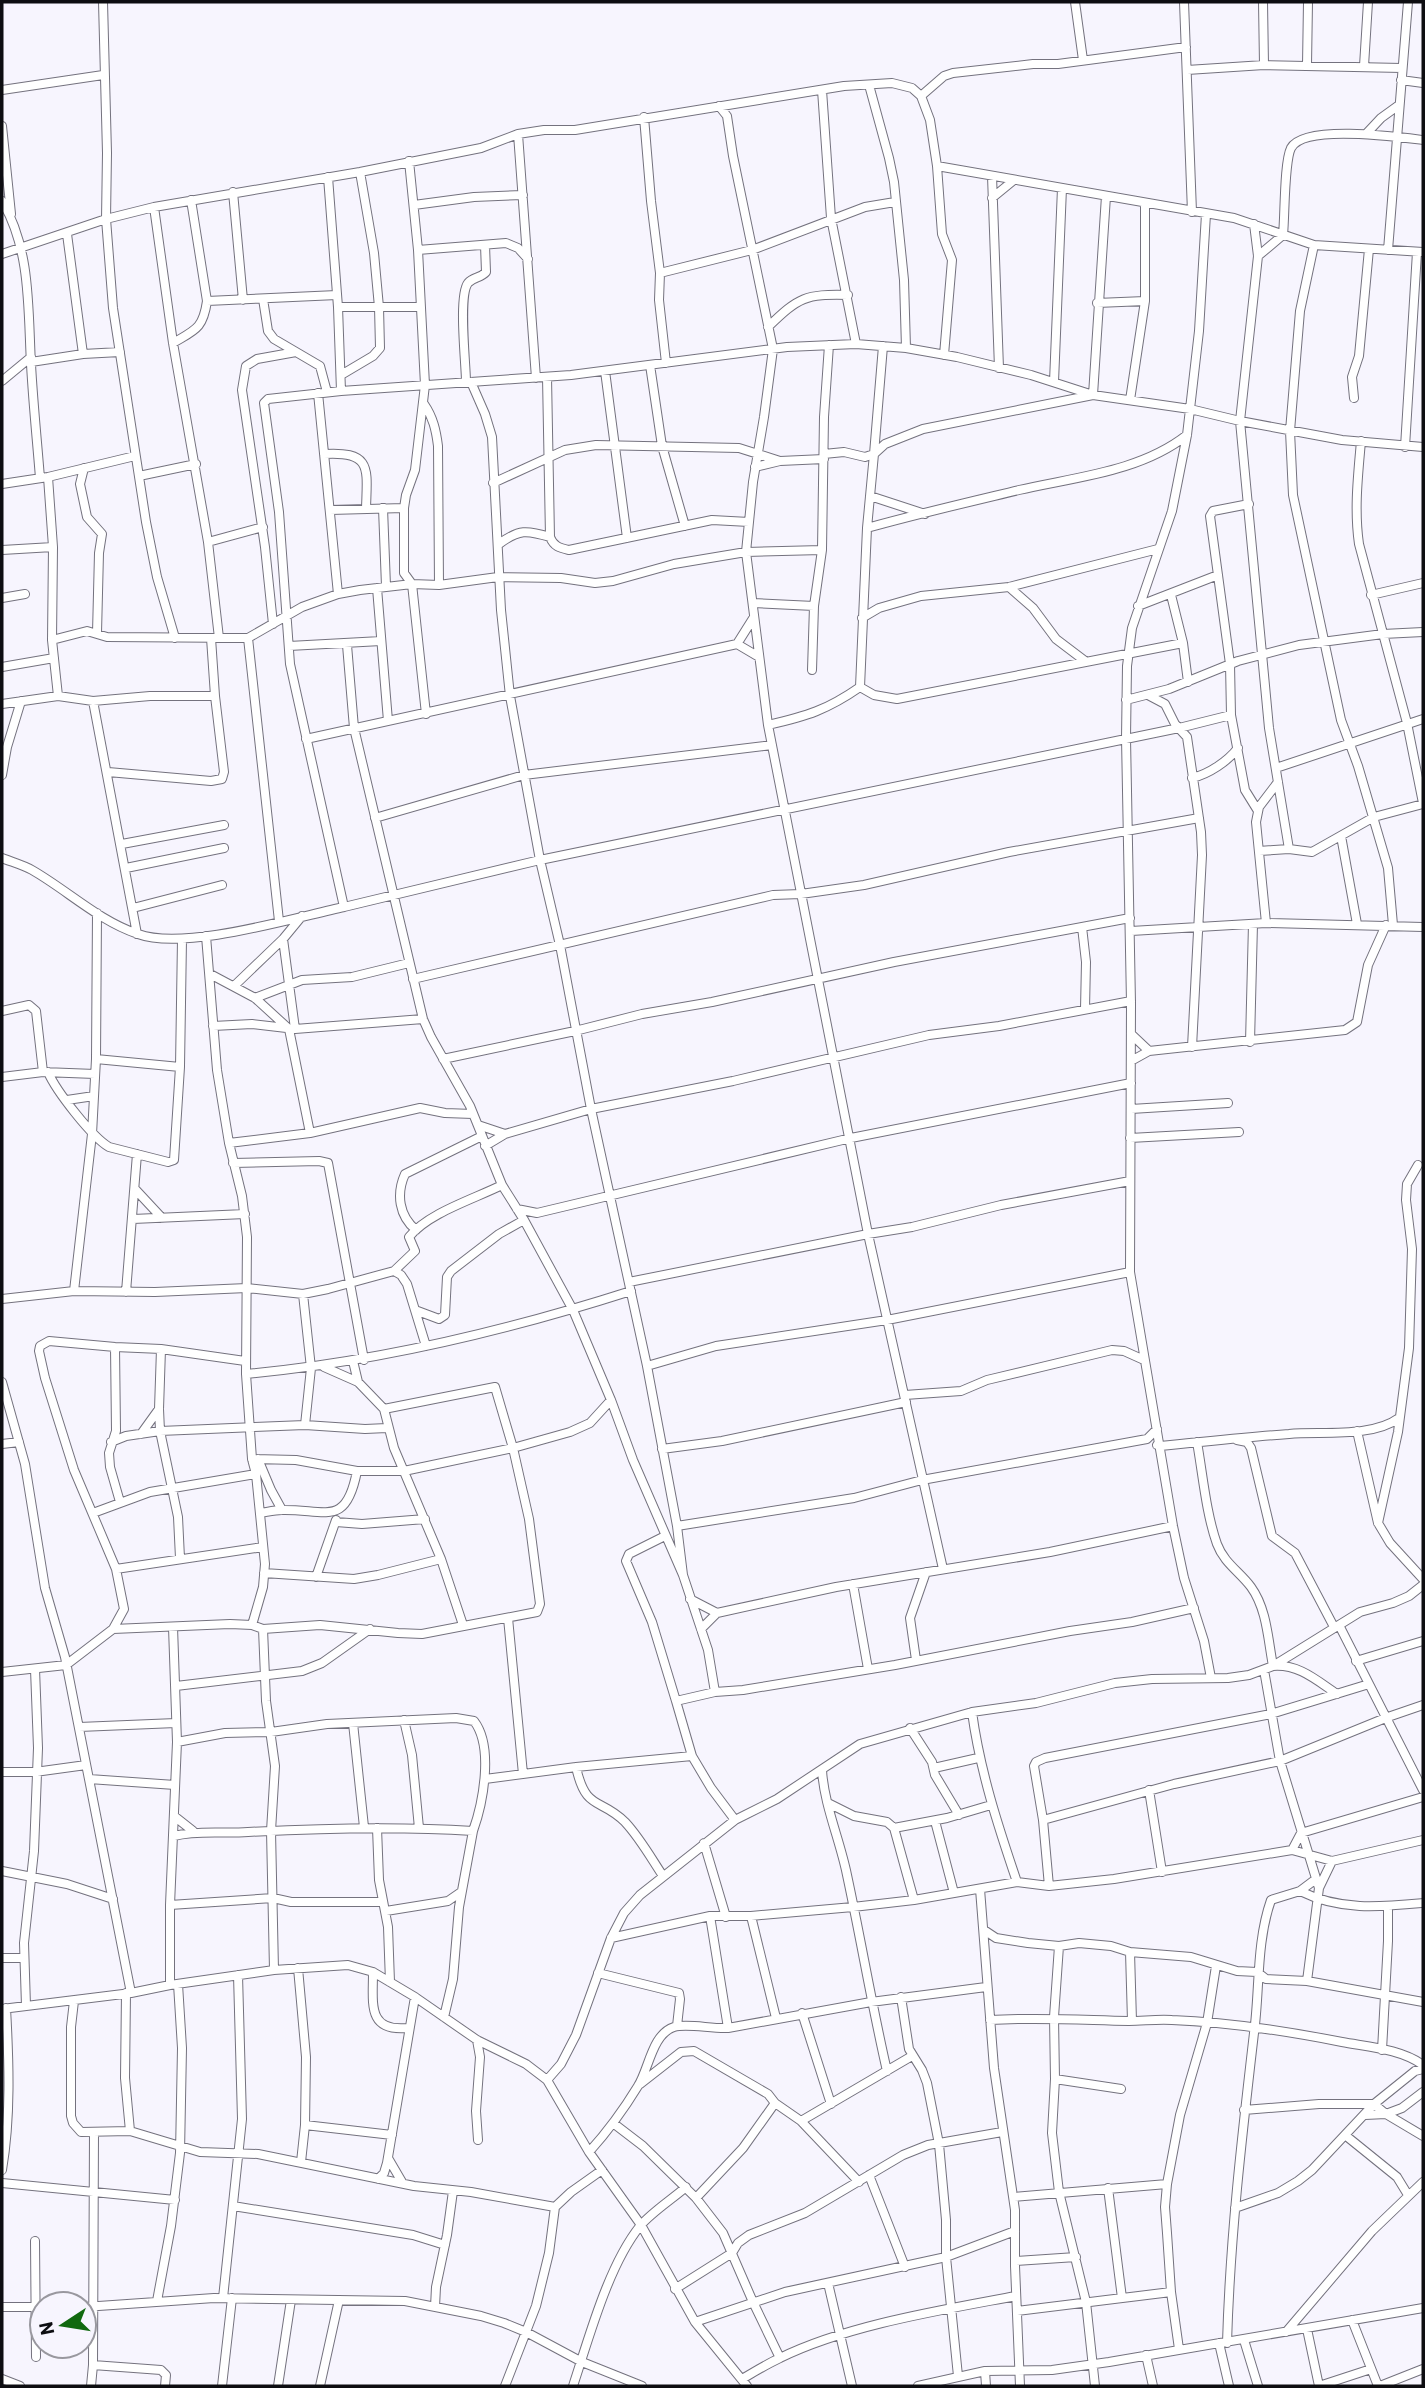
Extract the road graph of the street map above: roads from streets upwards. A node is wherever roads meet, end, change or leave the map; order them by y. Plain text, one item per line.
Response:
1 (103, 2) edge
2 (1075, 2) edge
3 (1184, 2) edge
4 (1263, 2) edge
5 (1308, 2) edge
6 (1368, 2) edge
7 (1408, 2) edge
8 (1186, 47) junction
9 (1083, 60) junction
10 (1264, 65) junction
11 (1307, 65) junction
12 (1364, 66) junction
13 (1402, 68) junction
14 (1188, 70) junction
15 (103, 75) junction
16 (1401, 80) junction
17 (1423, 83) edge
18 (933, 84) junction
19 (869, 85) junction
20 (912, 88) junction
21 (2, 90) edge
22 (822, 90) junction
23 (921, 96) junction
24 (735, 104) junction
25 (1399, 105) junction
26 (719, 106) junction
27 (727, 116) junction
28 (644, 117) junction
29 (2, 126) edge
30 (518, 134) junction
31 (1366, 134) junction
32 (1398, 137) junction
33 (1423, 140) edge
34 (409, 161) junction
35 (937, 166) junction
36 (360, 172) junction
37 (992, 176) junction
38 (328, 177) junction
39 (1014, 180) junction
40 (1062, 188) junction
41 (233, 192) junction
42 (523, 195) junction
43 (1106, 196) junction
44 (992, 198) junction
45 (191, 200) junction
46 (2, 201) edge
47 (895, 202) junction
48 (1145, 203) junction
49 (414, 205) junction
50 (154, 207) junction
51 (1192, 212) junction
52 (1206, 214) junction
53 (831, 218) junction
54 (106, 219) junction
55 (12, 220) junction
56 (1254, 224) junction
57 (67, 234) junction
58 (1283, 235) junction
59 (485, 245) junction
60 (1314, 245) junction
61 (21, 248) junction
62 (1369, 249) junction
63 (418, 250) junction
64 (752, 250) junction
65 (1388, 250) junction
66 (1420, 252) edge
67 (2, 254) edge
68 (1258, 256) junction
69 (529, 260) junction
70 (660, 273) junction
71 (337, 295) junction
72 (848, 295) junction
73 (263, 299) junction
74 (243, 300) junction
75 (1145, 301) junction
76 (207, 302) junction
77 (1097, 303) junction
78 (338, 307) junction
79 (379, 307) junction
80 (421, 307) junction
81 (768, 327) junction
82 (173, 343) junction
83 (856, 344) junction
84 (829, 345) junction
85 (883, 346) junction
86 (905, 348) junction
87 (772, 349) junction
88 (120, 352) junction
89 (296, 352) junction
90 (83, 354) junction
91 (944, 355) junction
92 (31, 360) junction
93 (666, 363) junction
94 (650, 366) junction
95 (999, 368) junction
96 (605, 371) junction
97 (341, 375) junction
98 (547, 377) junction
99 (536, 378) junction
100 (2, 381) edge
101 (469, 382) junction
102 (1054, 382) junction
103 (425, 385) junction
104 (341, 391) junction
105 (323, 392) junction
106 (1093, 395) junction
107 (1353, 398) dead end
108 (1130, 400) junction
109 (424, 404) junction
110 (1190, 409) junction
111 (1240, 421) junction
112 (1290, 431) junction
113 (1186, 435) junction
114 (1361, 441) junction
115 (615, 446) junction
116 (662, 446) junction
117 (1405, 447) junction
118 (1423, 447) edge
119 (757, 452) junction
120 (324, 454) junction
121 (874, 454) junction
122 (135, 456) junction
123 (824, 457) junction
124 (548, 458) junction
125 (780, 461) junction
126 (196, 464) junction
127 (755, 467) junction
128 (83, 468) junction
129 (139, 476) junction
130 (44, 477) junction
131 (493, 483) junction
132 (2, 484) edge
133 (870, 496) junction
134 (1249, 504) junction
135 (404, 508) junction
136 (366, 509) junction
137 (383, 509) junction
138 (330, 510) junction
139 (925, 514) junction
140 (748, 522) junction
141 (685, 526) junction
142 (262, 527) junction
143 (867, 528) junction
144 (550, 537) junction
145 (627, 538) junction
146 (208, 542) junction
147 (499, 544) junction
148 (54, 547) junction
149 (1158, 549) junction
150 (2, 550) edge
151 (822, 550) junction
152 (746, 552) junction
153 (1218, 575) junction
154 (498, 577) junction
155 (1423, 583) edge
156 (412, 584) junction
157 (439, 585) junction
158 (386, 586) junction
159 (1009, 587) junction
160 (377, 588) junction
161 (25, 594) dead end
162 (338, 594) junction
163 (1171, 595) junction
164 (1371, 595) junction
165 (2, 598) edge
166 (863, 600) junction
167 (752, 603) junction
168 (814, 606) junction
169 (1138, 606) junction
170 (879, 608) junction
171 (754, 616) junction
172 (287, 617) junction
173 (862, 618) junction
174 (273, 624) junction
175 (1423, 632) edge
176 (97, 633) junction
177 (1383, 634) junction
178 (175, 638) junction
179 (215, 638) junction
180 (248, 638) junction
181 (52, 640) junction
182 (381, 641) junction
183 (1325, 641) junction
184 (1182, 643) junction
185 (737, 644) junction
186 (347, 645) junction
187 (289, 646) junction
188 (1129, 652) junction
189 (1263, 653) junction
190 (759, 657) junction
191 (54, 658) junction
192 (1085, 661) junction
193 (1230, 664) junction
194 (2, 667) edge
195 (812, 670) dead end
196 (1188, 682) junction
197 (860, 687) junction
198 (1169, 690) junction
199 (1148, 695) junction
200 (58, 696) junction
201 (215, 696) junction
202 (510, 696) junction
203 (21, 701) junction
204 (93, 701) junction
205 (1126, 701) junction
206 (2, 704) edge
207 (1165, 704) junction
208 (426, 714) junction
209 (1231, 715) junction
210 (1423, 719) edge
211 (388, 721) junction
212 (1406, 723) junction
213 (768, 725) junction
214 (354, 728) junction
215 (1179, 728) junction
216 (1126, 738) junction
217 (306, 739) junction
218 (1350, 743) junction
219 (772, 745) junction
220 (1238, 748) junction
221 (4, 749) edge
222 (1229, 761) junction
223 (1241, 767) junction
224 (1276, 768) junction
225 (2, 770) edge
226 (108, 772) junction
227 (524, 775) junction
228 (1192, 778) junction
229 (1278, 782) junction
230 (1423, 804) edge
231 (785, 808) junction
232 (1258, 811) junction
233 (1374, 817) junction
234 (375, 818) junction
235 (1199, 818) junction
236 (224, 825) dead end
237 (1128, 831) junction
238 (1341, 836) junction
239 (122, 844) junction
240 (224, 848) dead end
241 (1289, 849) junction
242 (1259, 851) junction
243 (2, 858) edge
244 (540, 860) junction
245 (126, 868) junction
246 (222, 885) dead end
247 (801, 894) junction
248 (393, 895) junction
249 (344, 907) junction
250 (133, 908) junction
251 (97, 913) junction
252 (302, 916) junction
253 (1130, 918) junction
254 (279, 921) junction
255 (1266, 923) junction
256 (1252, 924) junction
257 (1357, 924) junction
258 (1389, 925) junction
259 (1083, 927) junction
260 (1198, 927) junction
261 (1423, 927) edge
262 (1131, 931) junction
263 (138, 934) junction
264 (206, 936) junction
265 (182, 939) junction
266 (283, 939) junction
267 (560, 945) junction
268 (409, 963) junction
269 (210, 974) junction
270 (413, 979) junction
271 (818, 980) junction
272 (291, 984) junction
273 (234, 986) junction
274 (255, 998) junction
275 (1131, 1000) junction
276 (1085, 1009) junction
277 (2, 1011) edge
278 (423, 1018) junction
279 (213, 1026) junction
280 (292, 1029) junction
281 (575, 1031) junction
282 (1131, 1034) junction
283 (1250, 1042) junction
284 (1192, 1047) junction
285 (1149, 1051) junction
286 (835, 1056) junction
287 (96, 1059) junction
288 (443, 1059) junction
289 (1131, 1060) junction
290 (180, 1067) junction
291 (45, 1072) junction
292 (95, 1074) junction
293 (2, 1077) edge
294 (1131, 1083) junction
295 (94, 1096) junction
296 (66, 1100) junction
297 (1228, 1104) dead end
298 (591, 1109) junction
299 (1131, 1109) junction
300 (474, 1114) junction
301 (478, 1125) junction
302 (1239, 1132) dead end
303 (310, 1133) junction
304 (92, 1134) junction
305 (505, 1134) junction
306 (482, 1136) junction
307 (850, 1138) junction
308 (1130, 1138) junction
309 (229, 1143) junction
310 (485, 1146) junction
311 (137, 1154) junction
312 (233, 1163) junction
313 (1418, 1165) dead end
314 (1130, 1181) junction
315 (502, 1185) junction
316 (135, 1189) junction
317 (609, 1195) junction
318 (134, 1207) junction
319 (517, 1209) junction
320 (537, 1213) junction
321 (245, 1214) junction
322 (162, 1218) junction
323 (133, 1219) junction
324 (148, 1219) junction
325 (526, 1222) junction
326 (416, 1230) junction
327 (868, 1234) junction
328 (394, 1271) junction
329 (1130, 1272) junction
330 (352, 1283) junction
331 (630, 1286) junction
332 (247, 1288) junction
333 (74, 1291) junction
334 (126, 1292) junction
335 (303, 1294) junction
336 (2, 1299) edge
337 (415, 1310) junction
338 (573, 1310) junction
339 (887, 1320) junction
340 (426, 1346) junction
341 (115, 1347) junction
342 (162, 1349) junction
343 (364, 1360) junction
344 (1144, 1360) junction
345 (245, 1361) junction
346 (353, 1361) junction
347 (323, 1366) junction
348 (647, 1366) junction
349 (311, 1368) junction
350 (246, 1374) junction
351 (2, 1382) edge
352 (358, 1382) junction
353 (905, 1399) junction
354 (611, 1400) junction
355 (159, 1409) junction
356 (384, 1409) junction
357 (1399, 1418) junction
358 (305, 1425) junction
359 (387, 1428) junction
360 (249, 1429) junction
361 (1157, 1429) junction
362 (1357, 1430) junction
363 (116, 1431) junction
364 (160, 1431) junction
365 (141, 1434) junction
366 (126, 1436) junction
367 (1147, 1439) junction
368 (1231, 1439) junction
369 (19, 1442) junction
370 (1197, 1442) junction
371 (111, 1443) junction
372 (2, 1444) edge
373 (1160, 1446) junction
374 (513, 1448) junction
375 (662, 1449) junction
376 (255, 1459) junction
377 (357, 1471) junction
378 (404, 1471) junction
379 (256, 1474) junction
380 (922, 1480) junction
381 (173, 1488) junction
382 (120, 1502) junction
383 (282, 1510) junction
384 (336, 1511) junction
385 (93, 1513) junction
386 (260, 1513) junction
387 (425, 1519) junction
388 (336, 1522) junction
389 (1378, 1523) junction
390 (677, 1526) junction
391 (1173, 1526) junction
392 (665, 1535) junction
393 (263, 1547) junction
394 (180, 1558) junction
395 (441, 1559) junction
396 (117, 1569) junction
397 (943, 1569) junction
398 (926, 1572) junction
399 (264, 1573) junction
400 (683, 1575) junction
401 (316, 1577) junction
402 (1423, 1579) edge
403 (853, 1584) junction
404 (1423, 1585) edge
405 (690, 1599) junction
406 (1194, 1608) junction
407 (717, 1613) junction
408 (508, 1618) junction
409 (252, 1625) junction
410 (463, 1625) junction
411 (1336, 1626) junction
412 (173, 1627) junction
413 (113, 1629) junction
414 (263, 1629) junction
415 (370, 1629) junction
416 (701, 1629) junction
417 (1423, 1641) edge
418 (916, 1660) junction
419 (1356, 1661) junction
420 (66, 1665) junction
421 (1269, 1668) junction
422 (35, 1669) junction
423 (868, 1669) junction
424 (2, 1672) edge
425 (264, 1676) junction
426 (1211, 1678) junction
427 (1369, 1684) junction
428 (176, 1686) junction
429 (715, 1692) junction
430 (1338, 1693) junction
431 (676, 1701) junction
432 (1423, 1705) edge
433 (972, 1712) junction
434 (1271, 1714) junction
435 (1388, 1717) junction
436 (404, 1720) junction
437 (176, 1723) junction
438 (353, 1723) junction
439 (79, 1727) junction
440 (910, 1728) junction
441 (271, 1732) junction
442 (177, 1742) junction
443 (692, 1756) junction
444 (978, 1758) junction
445 (1280, 1761) junction
446 (86, 1765) junction
447 (576, 1767) junction
448 (934, 1768) junction
449 (822, 1770) junction
450 (2, 1772) edge
451 (35, 1772) junction
452 (523, 1774) junction
453 (89, 1779) junction
454 (485, 1779) junction
455 (806, 1780) junction
456 (175, 1785) junction
457 (823, 1786) junction
458 (1149, 1790) junction
459 (1423, 1790) edge
460 (1423, 1797) edge
461 (828, 1802) junction
462 (991, 1805) junction
463 (959, 1815) junction
464 (174, 1816) junction
465 (735, 1820) junction
466 (1044, 1820) junction
467 (935, 1821) junction
468 (364, 1827) junction
469 (377, 1828) junction
470 (419, 1828) junction
471 (894, 1828) junction
472 (193, 1831) junction
473 (271, 1831) junction
474 (473, 1831) junction
475 (1301, 1833) junction
476 (174, 1836) junction
477 (1423, 1840) edge
478 (704, 1843) junction
479 (1292, 1850) junction
480 (1309, 1856) junction
481 (1332, 1861) junction
482 (2, 1871) edge
483 (1162, 1872) junction
484 (663, 1876) junction
485 (31, 1877) junction
486 (1017, 1882) junction
487 (1317, 1884) junction
488 (1049, 1886) junction
489 (980, 1889) junction
490 (1300, 1891) junction
491 (461, 1892) junction
492 (954, 1893) junction
493 (273, 1898) junction
494 (113, 1899) junction
495 (914, 1900) junction
496 (448, 1901) junction
497 (1319, 1901) junction
498 (1423, 1903) edge
499 (170, 1905) junction
500 (384, 1906) junction
501 (1388, 1906) junction
502 (459, 1907) junction
503 (853, 1907) junction
504 (710, 1916) junction
505 (751, 1916) junction
506 (726, 1917) junction
507 (984, 1930) junction
508 (611, 1938) junction
509 (996, 1938) junction
510 (984, 1942) junction
511 (1059, 1946) junction
512 (1130, 1952) junction
513 (2, 1958) edge
514 (24, 1958) junction
515 (1216, 1966) junction
516 (298, 1968) junction
517 (274, 1970) junction
518 (373, 1972) junction
519 (1257, 1972) junction
520 (598, 1973) junction
521 (238, 1975) junction
522 (1307, 1981) junction
523 (390, 1982) junction
524 (174, 1985) junction
525 (986, 1987) junction
526 (128, 1993) junction
527 (1384, 1994) junction
528 (415, 1997) junction
529 (901, 1997) junction
530 (74, 2001) junction
531 (871, 2001) junction
532 (1423, 2002) edge
533 (26, 2006) junction
534 (4, 2009) edge
535 (802, 2013) junction
536 (443, 2017) junction
537 (1054, 2017) junction
538 (776, 2018) junction
539 (990, 2020) junction
540 (1132, 2021) junction
541 (1207, 2023) junction
542 (677, 2026) junction
543 (408, 2028) junction
544 (728, 2028) junction
545 (1255, 2029) junction
546 (477, 2040) junction
547 (1382, 2050) junction
548 (912, 2056) junction
549 (1423, 2067) edge
550 (887, 2071) junction
551 (1055, 2078) junction
552 (547, 2080) junction
553 (639, 2084) junction
554 (1121, 2089) dead end
555 (1423, 2092) edge
556 (775, 2103) junction
557 (831, 2104) junction
558 (1374, 2104) junction
559 (1244, 2110) junction
560 (1386, 2114) junction
561 (1365, 2115) junction
562 (801, 2121) junction
563 (613, 2123) junction
564 (305, 2125) junction
565 (94, 2132) junction
566 (130, 2132) junction
567 (1002, 2132) junction
568 (392, 2135) junction
569 (1345, 2136) junction
570 (1423, 2136) edge
571 (478, 2140) dead end
572 (939, 2144) junction
573 (180, 2145) junction
574 (589, 2152) junction
575 (239, 2153) junction
576 (388, 2158) junction
577 (301, 2162) junction
578 (2, 2169) edge
579 (602, 2170) junction
580 (869, 2175) junction
581 (378, 2179) junction
582 (402, 2182) junction
583 (859, 2182) junction
584 (1423, 2182) edge
585 (2, 2183) edge
586 (1167, 2184) junction
587 (686, 2188) junction
588 (1108, 2188) junction
589 (453, 2191) junction
590 (1059, 2192) junction
591 (94, 2193) junction
592 (1408, 2195) junction
593 (696, 2197) junction
594 (1014, 2197) junction
595 (174, 2200) junction
596 (233, 2206) junction
597 (555, 2207) junction
598 (1235, 2208) junction
599 (640, 2225) junction
600 (1015, 2231) junction
601 (35, 2241) dead end
602 (444, 2245) junction
603 (732, 2253) junction
604 (946, 2257) junction
605 (1076, 2258) junction
606 (1015, 2261) junction
607 (905, 2267) junction
608 (828, 2283) junction
609 (675, 2289) junction
610 (37, 2290) edge
611 (90, 2290) edge
612 (1171, 2292) junction
613 (1016, 2296) junction
614 (228, 2298) junction
615 (1122, 2298) junction
616 (291, 2300) junction
617 (339, 2300) junction
618 (157, 2301) junction
619 (753, 2302) junction
620 (1086, 2302) junction
621 (2, 2306) edge
622 (98, 2306) edge
623 (28, 2307) edge
624 (435, 2307) junction
625 (950, 2308) junction
626 (1423, 2308) edge
627 (1017, 2311) junction
628 (1352, 2320) junction
629 (695, 2322) junction
630 (1307, 2329) junction
631 (526, 2332) junction
632 (1286, 2333) junction
633 (839, 2336) junction
634 (1244, 2340) junction
635 (1223, 2343) junction
636 (1179, 2349) junction
637 (1146, 2355) junction
638 (780, 2358) junction
639 (93, 2360) edge
640 (582, 2362) junction
641 (1094, 2364) junction
642 (93, 2365) junction
643 (1371, 2369) junction
644 (1423, 2369) edge
645 (1020, 2370) junction
646 (985, 2371) junction
647 (958, 2376) junction
648 (2, 2379) edge
649 (745, 2383) edge
650 (941, 2383) edge
651 (20, 2386) edge
652 (91, 2386) edge
653 (165, 2386) edge
654 (222, 2386) edge
655 (278, 2386) edge
656 (320, 2386) edge
657 (505, 2386) edge
658 (573, 2386) edge
659 (642, 2386) edge
660 (852, 2386) edge
661 (918, 2386) edge
662 (986, 2386) edge
663 (1020, 2386) edge
664 (1095, 2386) edge
665 (1153, 2386) edge
666 (1229, 2386) edge
667 (1258, 2386) edge
668 (1319, 2386) edge
669 (1379, 2386) edge

1 - 15 street
2 - 9 street
3 - 8 street
4 - 10 street
5 - 11 street
6 - 12 street
7 - 13 street
8 - 9 street
8 - 14 street
9 - 18 street
10 - 11 street
10 - 14 street
11 - 12 street
12 - 13 street
13 - 16 street
14 - 51 street
15 - 21 street
15 - 54 street
16 - 17 street
16 - 25 street
18 - 20 street
18 - 23 street
19 - 20 street
19 - 22 street
19 - 47 street
20 - 23 street
22 - 24 street
22 - 53 street
23 - 35 street
24 - 26 street
24 - 27 street
25 - 31 street
25 - 32 street
26 - 27 street
26 - 28 street
27 - 64 street
28 - 30 street
28 - 70 street
29 - 55 street
30 - 34 street
30 - 42 street
31 - 32 street
31 - 58 street
32 - 33 street
32 - 65 street
34 - 36 street
34 - 49 street
35 - 37 street
35 - 91 street
36 - 38 street
36 - 79 street
37 - 39 street
37 - 44 street
38 - 41 street
38 - 71 street
39 - 40 street
39 - 44 street
40 - 43 street
40 - 102 street
41 - 45 street
41 - 74 street
42 - 49 street
42 - 69 street
43 - 48 street
43 - 77 street
44 - 95 street
45 - 50 street
45 - 76 street
46 - 55 street
47 - 53 street
47 - 86 street
48 - 51 street
48 - 75 street
49 - 63 street
50 - 54 street
50 - 82 street
51 - 52 street
52 - 56 street
52 - 110 street
53 - 64 street
53 - 72 street
54 - 57 street
54 - 88 street
55 - 61 street
56 - 58 street
56 - 68 street
57 - 61 street
57 - 90 street
58 - 60 street
58 - 68 street
59 - 63 street
59 - 69 street
59 - 101 street
60 - 62 street
60 - 112 street
61 - 67 street
61 - 92 street
62 - 65 street
62 - 107 street
63 - 80 street
64 - 70 street
64 - 81 street
65 - 66 street
66 - 117 street
68 - 111 street
69 - 99 street
70 - 93 street
71 - 73 street
71 - 78 street
72 - 81 street
72 - 83 street
73 - 74 street
73 - 89 street
74 - 76 street
75 - 77 street
75 - 108 street
76 - 82 street
77 - 106 street
78 - 79 street
78 - 97 street
79 - 80 street
79 - 97 street
80 - 103 street
81 - 87 street
82 - 126 street
83 - 84 street
83 - 85 street
84 - 87 street
84 - 123 street
85 - 86 street
85 - 121 street
86 - 91 street
87 - 93 street
87 - 119 street
88 - 90 street
88 - 122 street
89 - 105 street
89 - 142 street
90 - 92 street
91 - 95 street
92 - 100 street
92 - 130 street
93 - 94 street
94 - 96 street
94 - 116 street
95 - 102 street
96 - 98 street
96 - 115 street
97 - 104 street
98 - 99 street
98 - 124 street
99 - 101 street
101 - 103 street
101 - 131 street
102 - 106 street
103 - 104 street
103 - 109 street
104 - 105 street
105 - 120 street
105 - 172 street
106 - 108 street
106 - 121 street
108 - 110 street
109 - 135 street
109 - 157 street
110 - 111 street
110 - 113 street
111 - 112 street
111 - 134 street
112 - 114 street
112 - 183 street
113 - 139 street
113 - 149 street
114 - 117 street
114 - 164 street
115 - 116 street
115 - 124 street
115 - 145 street
116 - 119 street
116 - 141 street
117 - 118 street
119 - 125 street
119 - 127 street
120 - 136 street
120 - 138 street
121 - 123 street
121 - 133 street
122 - 128 street
122 - 129 street
123 - 125 street
123 - 151 street
124 - 131 street
124 - 144 street
125 - 127 street
126 - 129 street
126 - 146 street
127 - 140 street
128 - 130 street
128 - 176 street
129 - 178 street
130 - 132 street
130 - 148 street
131 - 147 street
133 - 139 street
133 - 143 street
134 - 153 street
134 - 189 street
135 - 137 street
135 - 156 street
136 - 137 street
136 - 138 street
137 - 158 street
138 - 162 street
139 - 143 street
140 - 141 street
140 - 152 street
141 - 145 street
142 - 146 street
142 - 174 street
143 - 166 street
144 - 145 street
144 - 147 street
146 - 179 street
147 - 154 street
148 - 150 street
148 - 181 street
149 - 159 street
149 - 169 street
151 - 152 street
151 - 168 street
152 - 154 street
152 - 167 street
153 - 163 street
153 - 193 street
154 - 157 street
154 - 202 street
155 - 164 street
156 - 157 street
156 - 158 street
156 - 208 street
158 - 160 street
159 - 170 street
159 - 192 street
160 - 162 street
160 - 182 street
161 - 165 street
162 - 172 street
163 - 169 street
163 - 184 street
164 - 177 street
166 - 170 street
166 - 173 street
167 - 168 street
167 - 171 street
168 - 195 street
169 - 188 street
170 - 173 street
171 - 185 street
171 - 190 street
172 - 174 street
172 - 187 street
173 - 197 street
174 - 180 street
175 - 177 street
176 - 178 street
176 - 181 street
177 - 183 street
177 - 212 street
178 - 179 street
179 - 180 street
179 - 201 street
180 - 254 street
181 - 191 street
182 - 186 street
182 - 211 street
183 - 189 street
183 - 218 street
184 - 188 street
184 - 196 street
185 - 190 street
185 - 202 street
186 - 187 street
186 - 214 street
187 - 217 street
188 - 192 street
188 - 205 street
189 - 193 street
189 - 224 street
190 - 213 street
191 - 194 street
191 - 200 street
192 - 197 street
193 - 196 street
193 - 209 street
196 - 198 street
197 - 213 street
198 - 199 street
198 - 207 street
199 - 205 street
199 - 207 street
200 - 203 street
200 - 204 street
201 - 204 street
201 - 226 street
202 - 208 street
202 - 227 street
203 - 206 street
203 - 221 street
204 - 226 street
205 - 216 street
207 - 215 street
208 - 211 street
209 - 215 street
209 - 220 street
210 - 212 street
211 - 214 street
212 - 218 street
212 - 230 street
213 - 219 street
214 - 217 street
214 - 234 street
215 - 216 street
215 - 228 street
216 - 231 street
216 - 237 street
217 - 249 street
218 - 224 street
218 - 233 street
219 - 227 street
219 - 231 street
220 - 222 street
220 - 223 street
221 - 225 street
222 - 223 street
222 - 228 street
223 - 232 street
224 - 229 street
226 - 239 street
227 - 234 street
227 - 244 street
228 - 235 street
229 - 232 street
229 - 241 street
230 - 233 street
231 - 244 street
231 - 247 street
232 - 242 street
233 - 238 street
233 - 258 street
234 - 248 street
235 - 237 street
235 - 260 street
236 - 239 street
237 - 247 street
237 - 253 street
238 - 241 street
238 - 257 street
239 - 245 street
240 - 245 street
241 - 242 street
242 - 255 street
243 - 251 street
244 - 248 street
244 - 267 street
245 - 250 street
246 - 250 street
247 - 267 street
247 - 271 street
248 - 249 street
248 - 268 street
249 - 252 street
250 - 263 street
251 - 263 street
251 - 287 street
252 - 254 street
252 - 266 street
253 - 259 street
253 - 262 street
254 - 264 street
255 - 256 street
255 - 257 street
256 - 260 street
256 - 283 street
257 - 258 street
258 - 261 street
258 - 283 street
259 - 271 street
259 - 276 street
260 - 262 street
260 - 284 street
262 - 275 street
263 - 265 street
264 - 265 street
264 - 269 street
265 - 290 street
266 - 272 street
266 - 273 street
267 - 270 street
267 - 281 street
268 - 270 street
268 - 272 street
269 - 273 street
269 - 279 street
270 - 278 street
271 - 281 street
271 - 286 street
272 - 274 street
272 - 280 street
273 - 274 street
274 - 280 street
275 - 276 street
275 - 282 street
276 - 286 street
277 - 291 street
278 - 280 street
278 - 288 street
279 - 280 street
279 - 309 street
280 - 303 street
281 - 288 street
281 - 298 street
282 - 285 street
282 - 289 street
283 - 284 street
284 - 285 street
285 - 289 street
286 - 298 street
286 - 307 street
287 - 290 street
287 - 292 street
288 - 300 street
289 - 294 street
290 - 311 street
291 - 292 street
291 - 293 street
291 - 296 street
292 - 295 street
294 - 299 street
294 - 307 street
295 - 296 street
295 - 304 street
296 - 304 street
297 - 299 street
298 - 305 street
298 - 317 street
299 - 308 street
300 - 301 street
300 - 303 street
301 - 305 street
301 - 306 street
302 - 308 street
303 - 309 street
304 - 311 street
304 - 333 street
305 - 310 street
306 - 310 street
306 - 326 street
307 - 317 street
307 - 327 street
308 - 314 street
309 - 312 street
310 - 315 street
311 - 316 street
312 - 321 street
312 - 330 street
313 - 357 street
314 - 327 street
314 - 329 street
315 - 319 street
315 - 326 street
316 - 318 street
316 - 322 street
317 - 320 street
317 - 331 street
318 - 323 street
318 - 324 street
319 - 320 street
319 - 325 street
320 - 325 street
321 - 322 street
321 - 332 street
322 - 324 street
323 - 324 street
323 - 334 street
325 - 337 street
325 - 338 street
326 - 328 street
327 - 331 street
327 - 339 street
328 - 330 street
328 - 337 street
329 - 339 street
329 - 344 street
330 - 335 street
330 - 343 street
331 - 338 street
331 - 348 street
332 - 334 street
332 - 335 street
332 - 345 street
333 - 334 street
333 - 336 street
335 - 349 street
337 - 340 street
338 - 340 street
338 - 354 street
339 - 348 street
339 - 353 street
340 - 343 street
341 - 342 street
341 - 363 street
341 - 385 street
342 - 345 street
342 - 355 street
343 - 346 street
344 - 353 street
344 - 361 street
345 - 350 street
346 - 347 street
346 - 352 street
347 - 349 street
347 - 352 street
348 - 375 street
349 - 350 street
349 - 358 street
350 - 360 street
351 - 369 street
352 - 356 street
353 - 375 street
353 - 380 street
354 - 374 street
354 - 392 street
355 - 364 street
355 - 365 street
356 - 359 street
356 - 374 street
357 - 362 street
357 - 389 street
358 - 359 street
358 - 360 street
359 - 378 street
360 - 364 street
360 - 376 street
361 - 367 street
361 - 373 street
362 - 368 street
362 - 389 street
363 - 366 street
363 - 371 street
364 - 365 street
364 - 381 street
365 - 366 street
366 - 371 street
367 - 373 street
367 - 380 street
368 - 370 street
368 - 411 street
369 - 372 street
369 - 420 street
370 - 373 street
370 - 421 street
371 - 382 street
373 - 391 street
374 - 378 street
374 - 408 street
375 - 390 street
376 - 377 street
376 - 379 street
376 - 383 street
377 - 378 street
377 - 384 street
378 - 387 street
379 - 381 street
379 - 386 street
380 - 390 street
380 - 397 street
381 - 382 street
381 - 394 street
382 - 385 street
383 - 384 street
383 - 386 street
384 - 388 street
385 - 396 street
386 - 393 street
387 - 388 street
387 - 395 street
388 - 401 street
389 - 402 street
390 - 400 street
391 - 397 street
391 - 406 street
392 - 400 street
392 - 431 street
393 - 394 street
393 - 399 street
394 - 396 street
395 - 401 street
395 - 410 street
396 - 413 street
397 - 398 street
398 - 403 street
398 - 418 street
399 - 401 street
399 - 409 street
400 - 405 street
403 - 407 street
403 - 423 street
404 - 411 street
405 - 407 street
405 - 416 street
406 - 418 street
406 - 426 street
407 - 416 street
408 - 410 street
408 - 452 street
409 - 412 street
409 - 414 street
410 - 415 street
411 - 419 street
411 - 421 street
412 - 413 street
412 - 428 street
413 - 420 street
414 - 415 street
414 - 425 street
415 - 425 street
416 - 429 street
417 - 419 street
418 - 423 street
419 - 427 street
420 - 422 street
420 - 439 street
421 - 426 street
421 - 430 street
421 - 434 street
422 - 424 street
422 - 451 street
423 - 429 street
425 - 428 street
425 - 441 street
426 - 433 street
427 - 430 street
427 - 435 street
428 - 437 street
429 - 431 street
430 - 434 street
431 - 443 street
432 - 435 street
433 - 440 street
433 - 444 street
434 - 445 street
434 - 466 street
435 - 445 street
435 - 459 street
436 - 438 street
436 - 454 street
436 - 470 street
437 - 439 street
437 - 442 street
438 - 441 street
438 - 468 street
439 - 446 street
440 - 448 street
440 - 449 street
441 - 442 street
441 - 473 street
442 - 456 street
443 - 447 street
443 - 465 street
444 - 448 street
444 - 462 street
445 - 458 street
445 - 475 street
446 - 451 street
446 - 453 street
447 - 452 street
447 - 484 street
448 - 463 street
449 - 455 street
449 - 457 street
450 - 451 street
451 - 485 street
452 - 454 street
453 - 456 street
453 - 494 street
454 - 474 street
455 - 457 street
455 - 465 street
456 - 464 street
457 - 461 street
458 - 466 street
458 - 483 street
460 - 475 street
461 - 471 street
461 - 503 street
462 - 463 street
462 - 486 street
463 - 467 street
464 - 472 street
464 - 476 street
465 - 478 street
466 - 488 street
467 - 471 street
467 - 492 street
468 - 469 street
468 - 473 street
469 - 470 street
469 - 500 street
470 - 474 street
471 - 495 street
472 - 473 street
472 - 476 street
473 - 493 street
474 - 491 street
475 - 479 street
475 - 480 street
476 - 499 street
477 - 481 street
478 - 484 street
478 - 506 street
479 - 480 street
479 - 483 street
480 - 481 street
480 - 487 street
481 - 487 street
482 - 485 street
483 - 488 street
484 - 508 street
485 - 494 street
485 - 514 street
486 - 488 street
486 - 489 street
487 - 490 street
487 - 497 street
489 - 492 street
489 - 507 street
490 - 497 street
490 - 519 street
491 - 496 street
491 - 502 street
492 - 495 street
493 - 499 street
493 - 500 street
493 - 517 street
494 - 526 street
495 - 503 street
496 - 500 street
496 - 502 street
497 - 501 street
497 - 522 street
498 - 501 street
499 - 524 street
500 - 523 street
501 - 527 street
502 - 536 street
503 - 505 street
503 - 531 street
504 - 506 street
504 - 508 street
504 - 544 street
505 - 506 street
505 - 538 street
507 - 509 street
507 - 510 street
508 - 520 street
509 - 510 street
509 - 511 street
510 - 525 street
511 - 512 street
511 - 537 street
512 - 515 street
512 - 540 street
513 - 514 street
514 - 533 street
515 - 519 street
515 - 541 street
516 - 517 street
516 - 518 street
516 - 564 street
517 - 521 street
518 - 523 street
518 - 543 street
519 - 522 street
519 - 545 street
520 - 542 street
520 - 552 street
521 - 524 street
521 - 575 street
522 - 527 street
523 - 528 street
524 - 526 street
524 - 573 street
525 - 529 street
525 - 539 street
526 - 530 street
526 - 566 street
527 - 532 street
527 - 547 street
528 - 536 street
528 - 543 street
529 - 531 street
529 - 548 street
530 - 533 street
530 - 565 street
531 - 535 street
531 - 550 street
533 - 534 street
534 - 578 street
535 - 538 street
535 - 557 street
536 - 546 street
537 - 539 street
537 - 540 street
537 - 551 street
538 - 544 street
539 - 567 street
540 - 541 street
541 - 545 street
541 - 586 street
542 - 544 street
542 - 553 street
543 - 568 street
545 - 547 street
545 - 559 street
546 - 552 street
546 - 571 street
547 - 549 street
548 - 550 street
548 - 572 street
549 - 558 street
550 - 557 street
551 - 554 street
551 - 590 street
552 - 574 street
553 - 556 street
553 - 563 street
555 - 560 street
556 - 562 street
556 - 593 street
557 - 562 street
558 - 559 street
558 - 560 street
558 - 561 street
559 - 598 street
560 - 561 street
560 - 570 street
561 - 569 street
562 - 583 street
563 - 574 street
563 - 587 street
564 - 568 street
564 - 577 street
565 - 566 street
565 - 591 street
566 - 573 street
567 - 572 street
567 - 594 street
568 - 576 street
569 - 592 street
569 - 598 street
572 - 580 street
572 - 604 street
573 - 575 street
573 - 595 street
574 - 579 street
575 - 577 street
575 - 596 street
576 - 581 street
576 - 582 street
577 - 581 street
579 - 597 street
579 - 599 street
580 - 583 street
580 - 607 street
581 - 582 street
582 - 589 street
583 - 603 street
584 - 592 street
585 - 591 street
586 - 588 street
586 - 612 street
587 - 593 street
587 - 599 street
588 - 590 street
588 - 615 street
589 - 597 street
589 - 602 street
590 - 594 street
590 - 605 street
591 - 595 street
591 - 611 street
592 - 632 street
593 - 603 street
594 - 600 street
595 - 618 street
596 - 602 street
596 - 614 street
597 - 631 street
598 - 635 street
599 - 609 street
599 - 640 street
600 - 604 street
600 - 606 street
601 - 610 street
602 - 624 street
603 - 609 street
603 - 619 street
604 - 607 street
604 - 625 street
605 - 606 street
605 - 620 street
606 - 613 street
607 - 608 street
608 - 619 street
608 - 633 street
609 - 629 street
612 - 615 street
612 - 636 street
613 - 625 street
613 - 627 street
614 - 616 street
614 - 618 street
614 - 654 street
615 - 620 street
616 - 617 street
616 - 655 street
617 - 624 street
617 - 656 street
618 - 622 street
619 - 629 street
619 - 638 street
620 - 627 street
620 - 641 street
621 - 623 street
624 - 631 street
625 - 633 street
625 - 647 street
626 - 628 street
627 - 645 street
628 - 630 street
628 - 643 street
629 - 649 street
630 - 632 street
630 - 668 street
631 - 640 street
631 - 657 street
632 - 634 street
633 - 638 street
633 - 660 street
634 - 635 street
634 - 667 street
635 - 636 street
635 - 666 street
636 - 637 street
637 - 641 street
637 - 665 street
638 - 649 street
639 - 642 street
640 - 658 street
640 - 659 street
641 - 645 street
641 - 664 street
642 - 652 street
642 - 653 street
643 - 668 street
643 - 669 street
644 - 669 street
645 - 646 street
645 - 663 street
646 - 647 street
646 - 662 street
647 - 650 street
648 - 651 street
650 - 661 street

